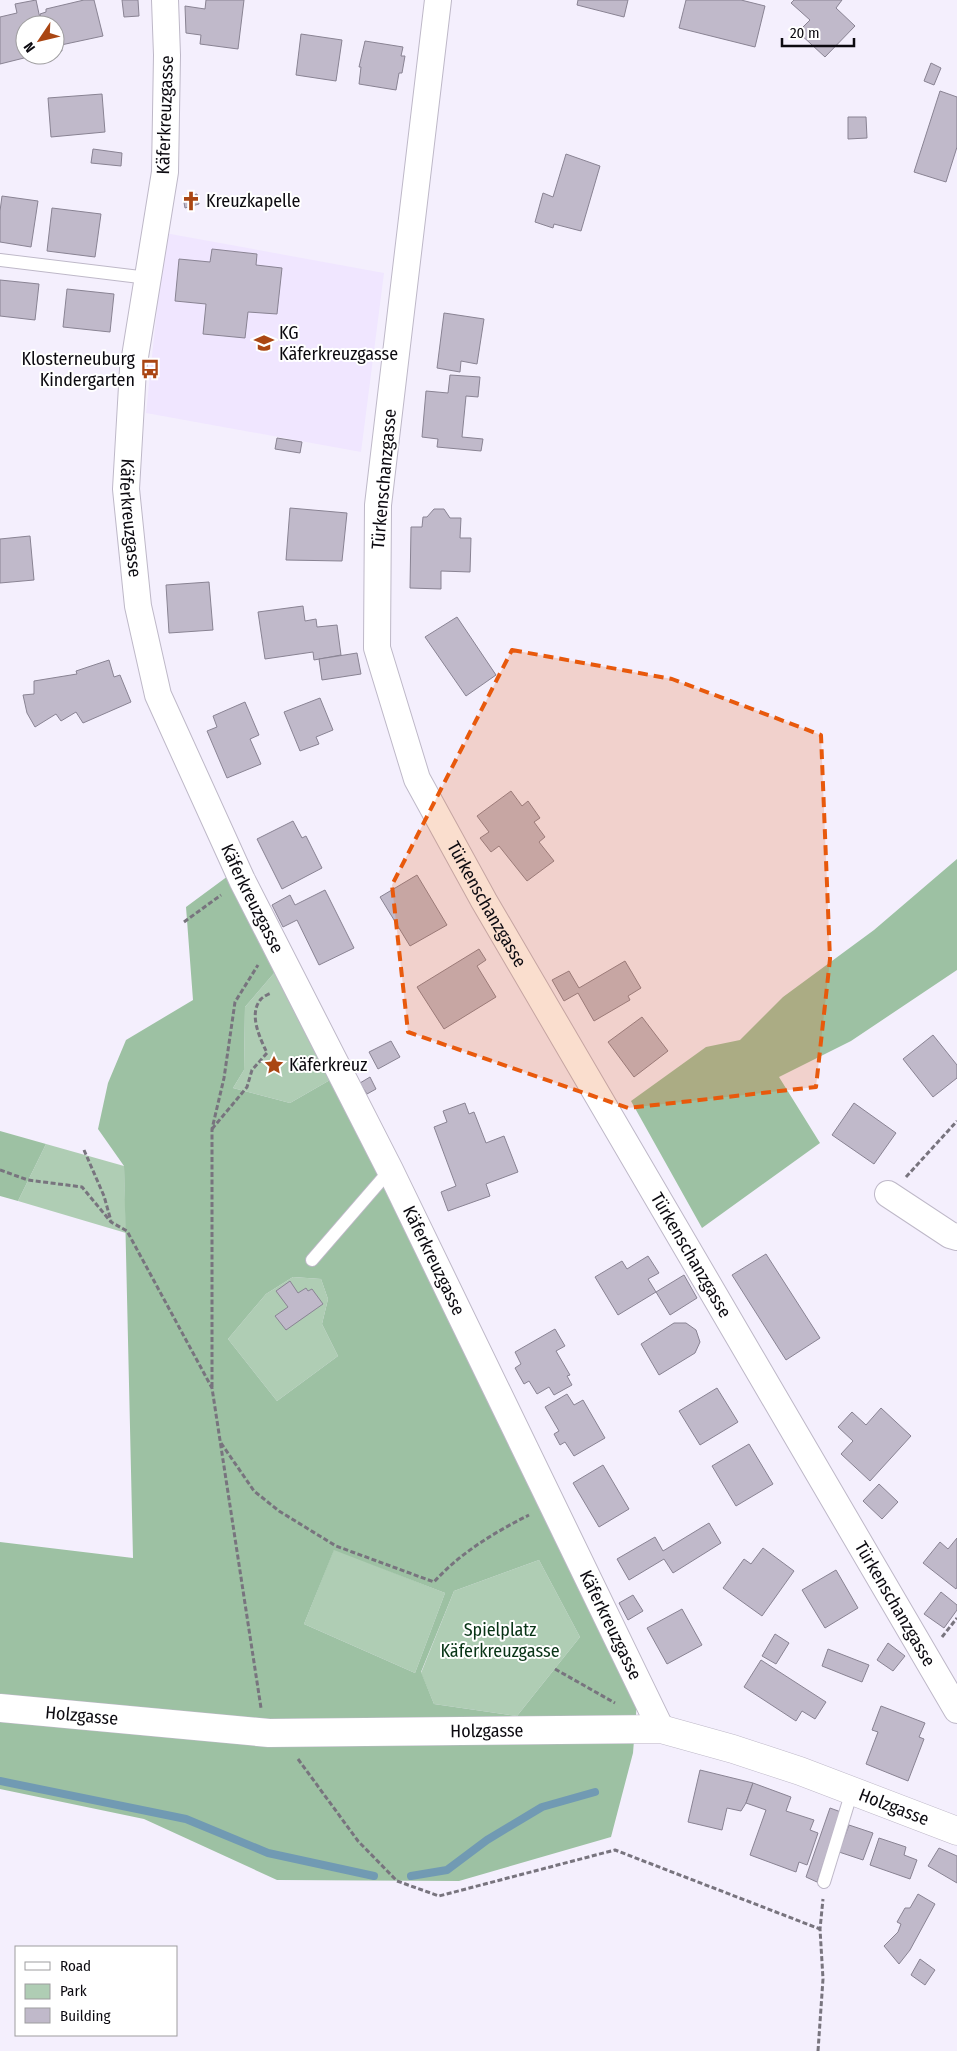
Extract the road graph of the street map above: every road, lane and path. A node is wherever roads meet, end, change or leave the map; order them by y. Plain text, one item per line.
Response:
1 (165, 0) edge
2 (438, 0) edge
3 (0, 260) edge
4 (148, 278) junction
5 (242, 880) junction
6 (184, 922) dead end
7 (276, 948) junction
8 (261, 999) dead end
9 (957, 1121) edge
10 (212, 1129) junction
11 (84, 1150) dead end
12 (0, 1170) edge
13 (390, 1170) junction
14 (888, 1194) joint
15 (111, 1222) junction
16 (957, 1237) edge
17 (312, 1260) dead end
18 (212, 1388) junction
19 (220, 1442) junction
20 (552, 1504) junction
21 (555, 1669) dead end
22 (620, 1706) dead end
23 (0, 1708) edge
24 (957, 1710) edge
25 (661, 1729) junction
26 (269, 1733) junction
27 (852, 1792) junction
28 (956, 1828) edge
29 (824, 1882) joint
30 (820, 1929) junction
31 (818, 2051) edge

1 - 4 street, Käferkreuzgasse
2 - 24 street, Türkenschanzgasse
3 - 4 lane
4 - 5 street, Käferkreuzgasse
5 - 6 path
5 - 7 street, Käferkreuzgasse
7 - 10 path
7 - 13 street, Käferkreuzgasse
8 - 10 path
9 - 14 path
10 - 18 path
11 - 15 path
12 - 15 path
13 - 17 lane
13 - 20 street, Käferkreuzgasse
14 - 16 street
15 - 18 path
18 - 19 path
19 - 20 path
19 - 26 path
20 - 25 street, Käferkreuzgasse
21 - 22 path
23 - 26 street, Holzgasse
25 - 26 street, Holzgasse
25 - 27 street, Holzgasse
26 - 30 path
27 - 28 street, Holzgasse
27 - 29 lane
29 - 30 path
30 - 31 path

